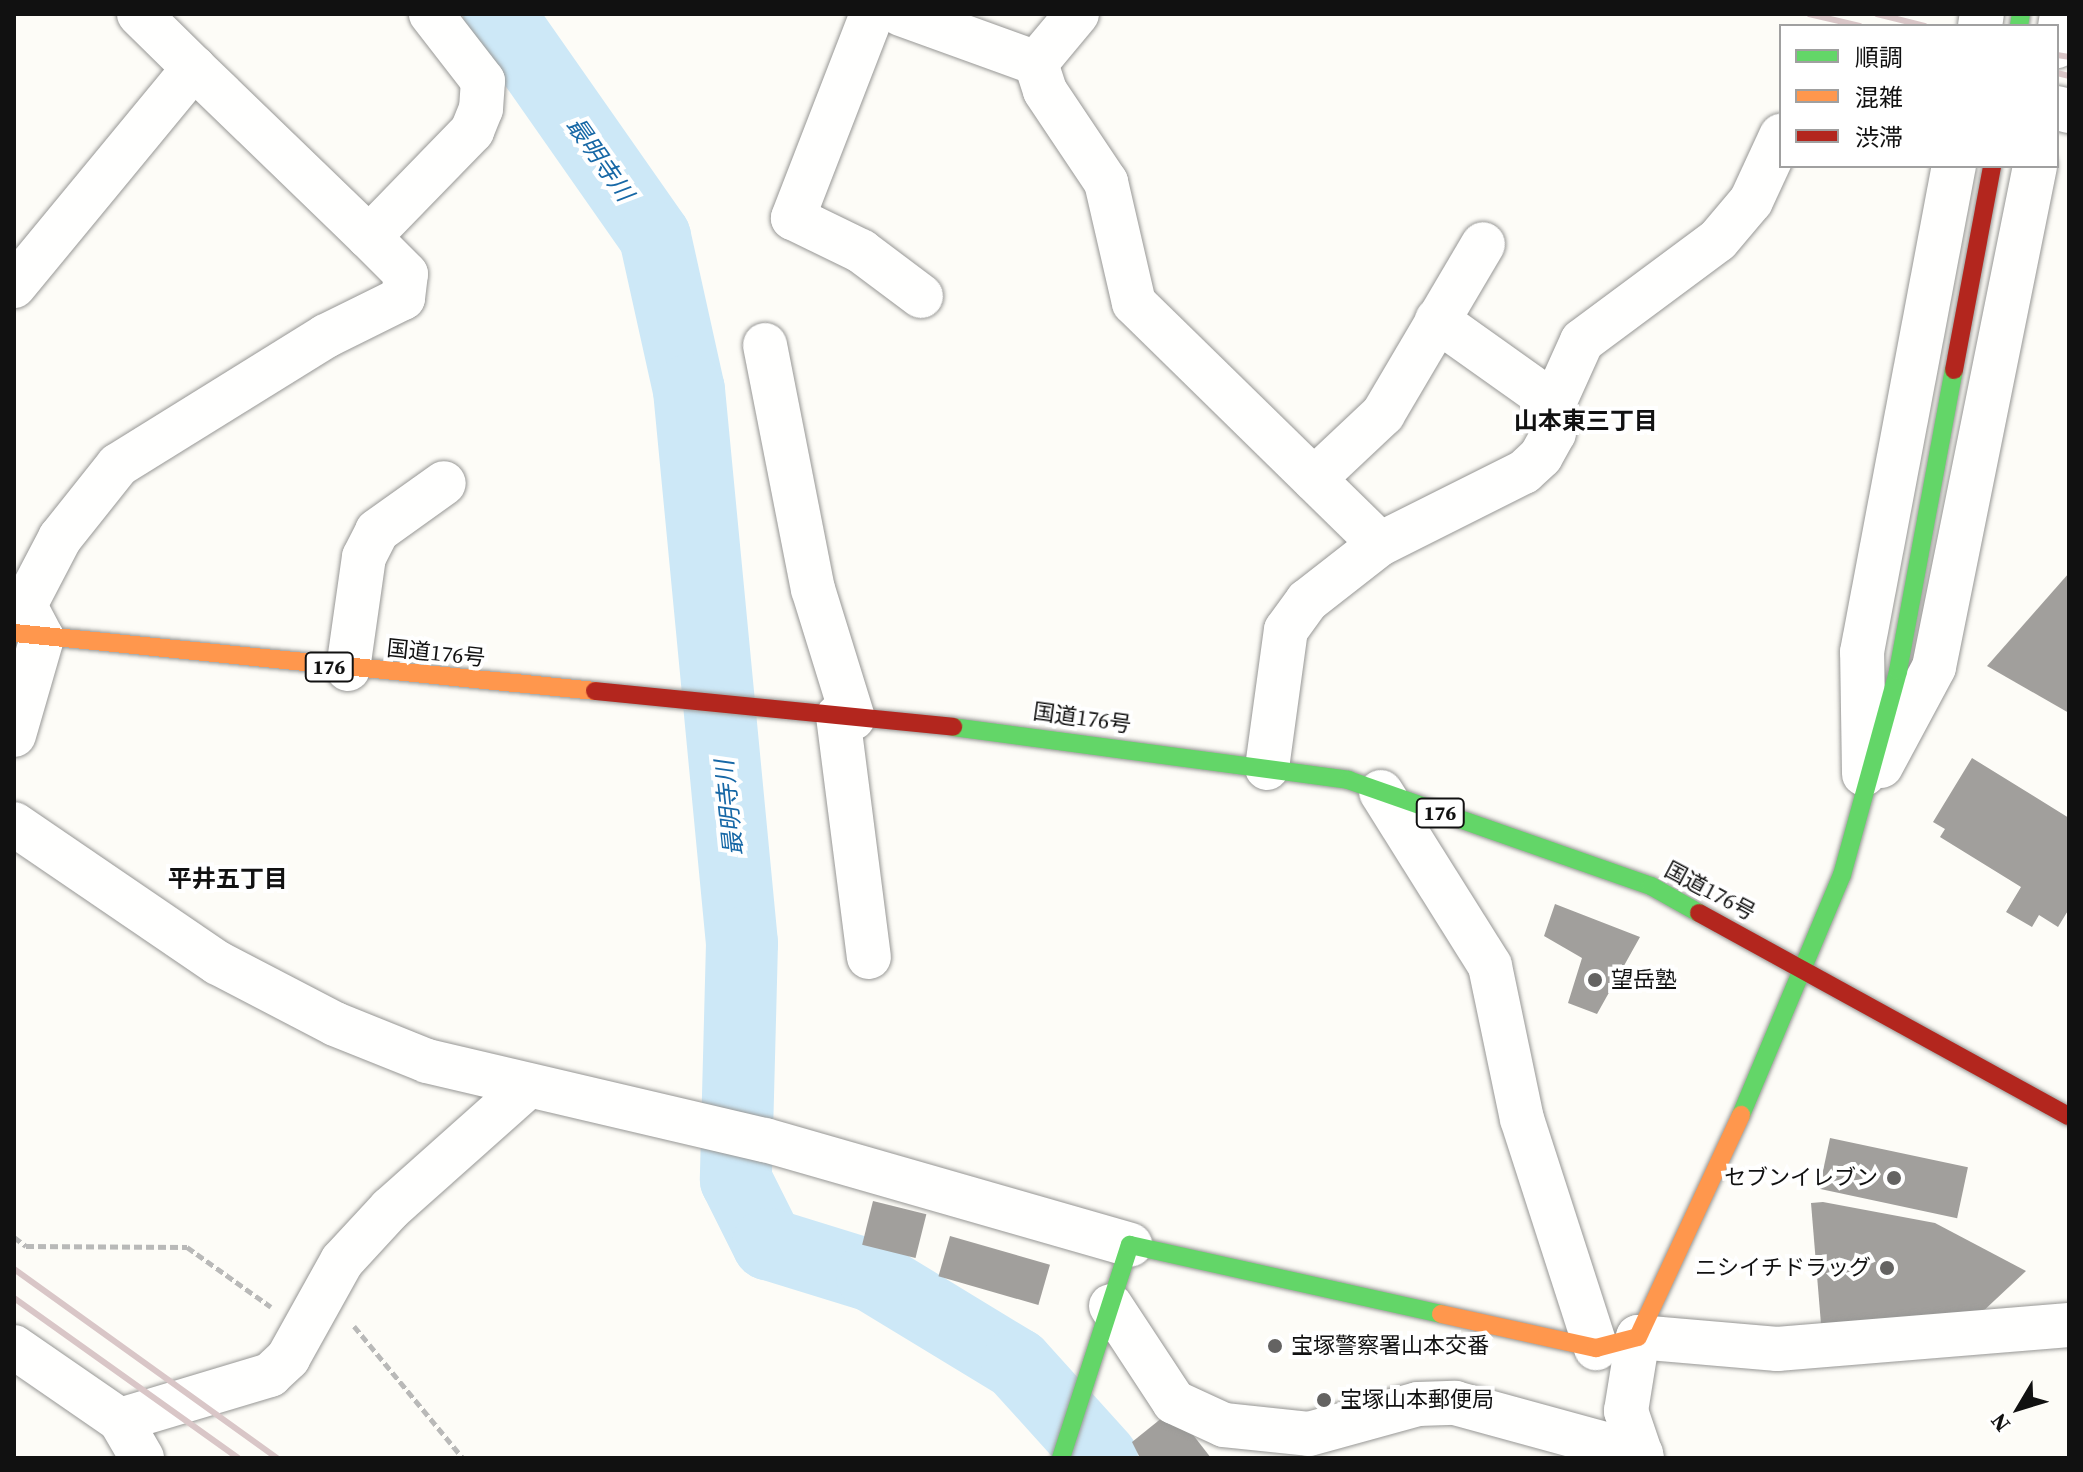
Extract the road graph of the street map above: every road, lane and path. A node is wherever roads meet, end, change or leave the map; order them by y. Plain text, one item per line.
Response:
1 (139, 14) edge
2 (431, 14) edge
3 (872, 14) edge
4 (901, 14) edge
5 (1077, 14) edge
6 (1036, 63) junction
7 (194, 68) junction
8 (1779, 140) edge
9 (1954, 168) edge
10 (1992, 168) edge
11 (2035, 168) edge
12 (369, 237) junction
13 (1483, 244) dead end
14 (14, 286) edge
15 (921, 296) dead end
16 (1437, 320) junction
17 (765, 345) dead end
18 (1554, 403) junction
19 (1314, 479) junction
20 (444, 483) dead end
21 (1380, 544) junction
22 (24, 616) edge
23 (348, 669) junction
24 (845, 717) junction
25 (14, 735) edge
26 (1267, 768) junction
27 (1381, 792) junction
28 (1865, 796) junction
29 (14, 824) edge
30 (869, 957) dead end
31 (1808, 970) junction
32 (528, 1086) junction
33 (2069, 1116) edge
34 (14, 1237) edge
35 (1130, 1245) junction
36 (1111, 1306) junction
37 (305, 1319) junction
38 (2069, 1325) edge
39 (1638, 1337) junction
40 (14, 1347) edge
41 (1596, 1348) junction
42 (120, 1420) junction
43 (1642, 1456) edge
44 (142, 1458) edge
45 (463, 1458) edge
46 (1061, 1458) edge

1 - 7 street
2 - 12 street
3 - 15 street
4 - 6 street
5 - 6 street
6 - 19 street
7 - 12 street
7 - 14 street
8 - 18 street
9 - 28 street
10 - 28 main road
11 - 28 street
12 - 22 street
13 - 16 street
16 - 18 street
16 - 19 street
17 - 24 street
18 - 21 street
19 - 21 street
20 - 23 street
21 - 26 street
22 - 23 main road, 国道176号 / 176
22 - 25 street
23 - 24 main road, 国道176号 / 176
24 - 26 main road, 国道176号 / 176
24 - 30 street
26 - 27 main road, 国道176号 / 176
27 - 31 main road, 国道176号 / 176
27 - 41 street
28 - 31 main road
29 - 32 street
31 - 33 main road, 国道176号 / 176
31 - 39 main road
32 - 35 street
32 - 37 street
34 - 37 path
35 - 36 main road
35 - 41 main road
36 - 43 street
36 - 46 main road
37 - 42 street
37 - 45 path
38 - 39 street
39 - 41 main road
39 - 43 street
40 - 42 street
42 - 44 street

